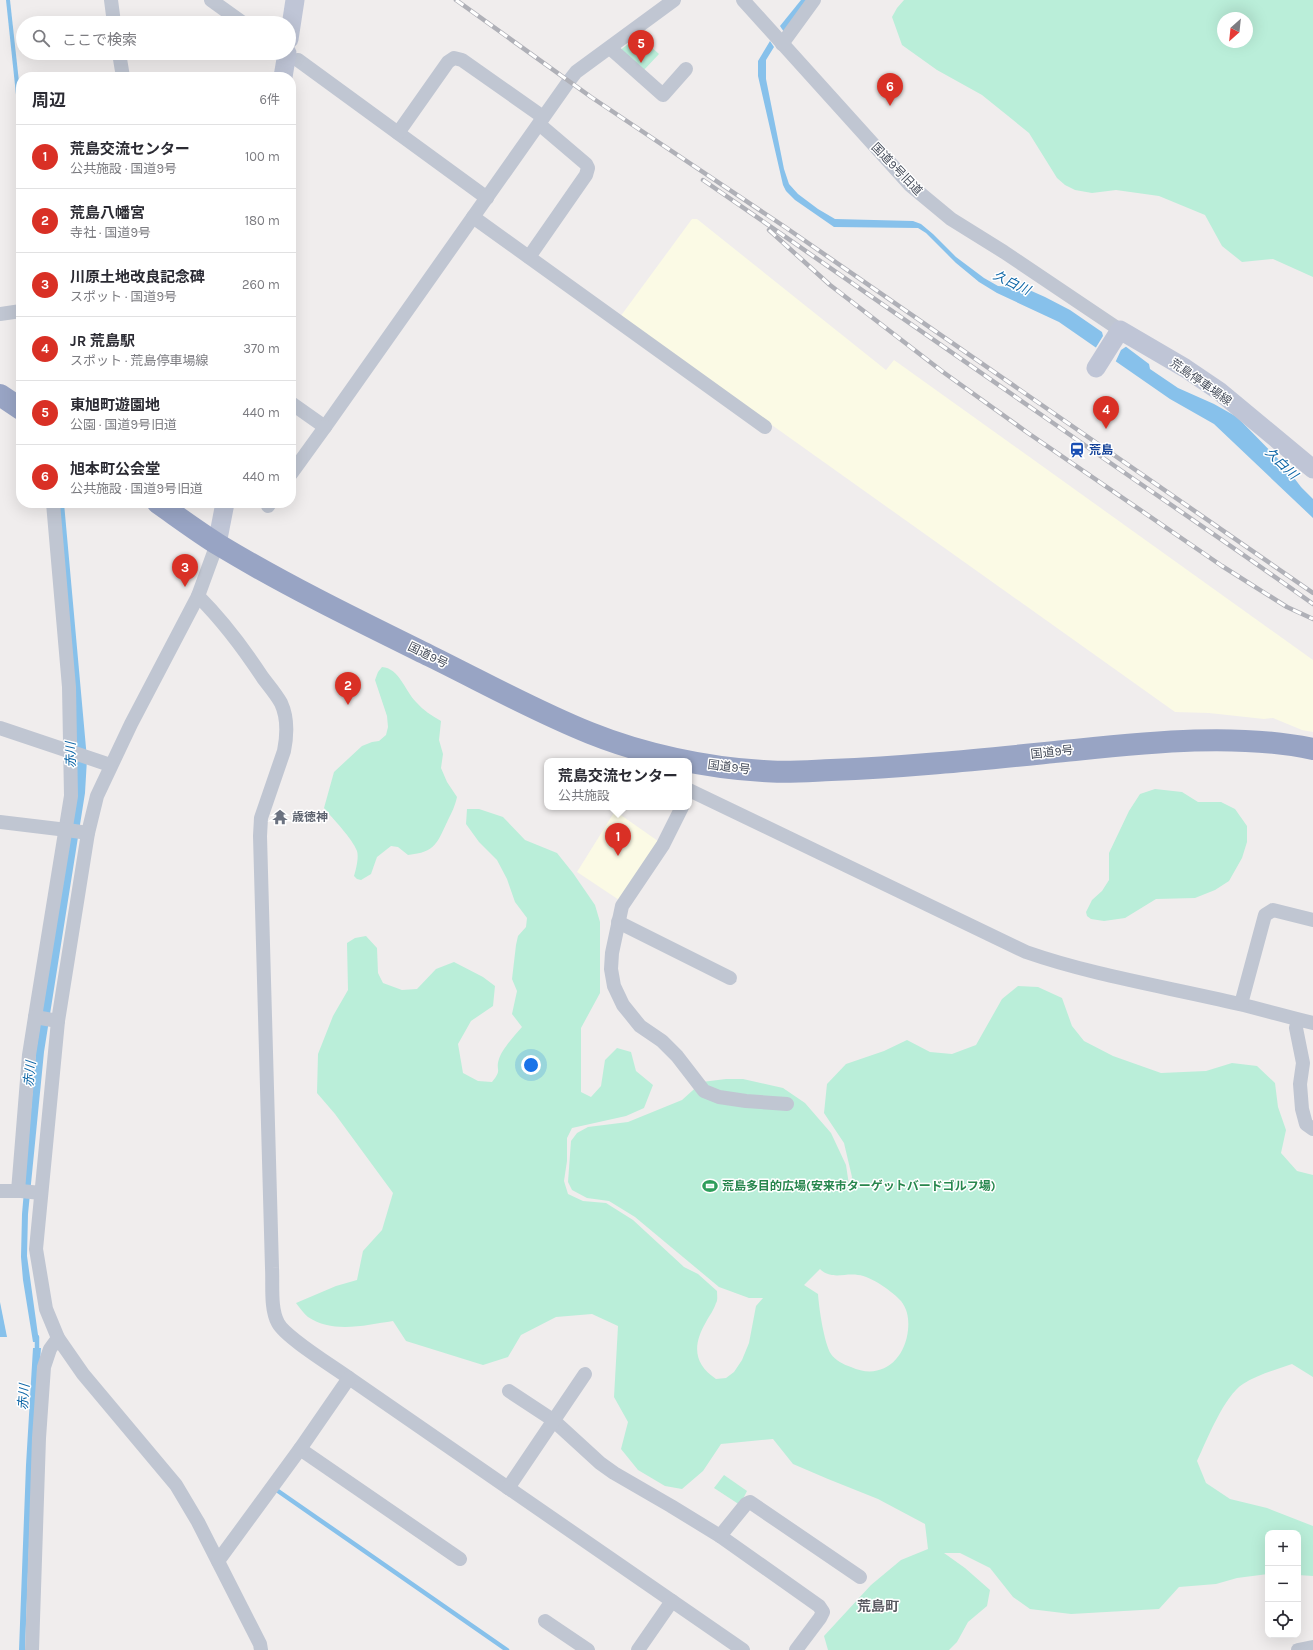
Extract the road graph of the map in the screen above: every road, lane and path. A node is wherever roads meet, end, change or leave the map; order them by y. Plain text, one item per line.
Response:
1 (111, 0) edge
2 (211, 0) edge
3 (295, 0) edge
4 (674, 0) edge
5 (814, 0) edge
6 (749, 2) edge
7 (113, 16) edge
8 (233, 16) edge
9 (293, 16) edge
10 (782, 44) junction
11 (610, 48) junction
12 (296, 59) edge
13 (120, 60) edge
14 (292, 60) edge
15 (686, 69) dead end
16 (122, 72) edge
17 (286, 72) edge
18 (541, 121) junction
19 (398, 133) junction
20 (487, 198) junction
21 (473, 217) junction
22 (529, 257) junction
23 (16, 312) edge
24 (0, 314) edge
25 (1117, 334) junction
26 (1099, 362) dead end
27 (0, 395) edge
28 (16, 406) edge
29 (296, 406) edge
30 (765, 426) dead end
31 (325, 428) junction
32 (296, 467) edge
33 (1313, 469) edge
34 (53, 508) edge
35 (165, 508) edge
36 (224, 508) edge
37 (217, 544) junction
38 (198, 596) junction
39 (0, 728) edge
40 (1313, 749) edge
41 (70, 752) junction
42 (629, 753) edge
43 (662, 758) edge
44 (692, 763) edge
45 (110, 765) junction
46 (692, 792) edge
47 (681, 810) edge
48 (0, 822) edge
49 (67, 830) junction
50 (88, 833) junction
51 (1313, 920) edge
52 (618, 922) junction
53 (730, 978) dead end
54 (1241, 1004) junction
55 (46, 1019) junction
56 (1298, 1020) junction
57 (1313, 1023) edge
58 (787, 1104) dead end
59 (1313, 1129) edge
60 (0, 1191) edge
61 (28, 1192) junction
62 (58, 1338) junction
63 (585, 1374) dead end
64 (349, 1378) junction
65 (509, 1391) dead end
66 (553, 1420) junction
67 (300, 1449) junction
68 (508, 1488) junction
69 (720, 1536) junction
70 (460, 1559) dead end
71 (218, 1561) junction
72 (860, 1577) dead end
73 (672, 1601) junction
74 (545, 1621) dead end
75 (1313, 1648) edge
76 (32, 1650) edge
77 (262, 1650) edge
78 (588, 1650) edge
79 (638, 1650) edge
80 (743, 1650) edge
81 (796, 1650) edge
82 (1298, 1650) edge

1 - 7 street
2 - 8 street
3 - 9 main road
4 - 11 street
5 - 10 street
6 - 10 street, 国道9号旧道
10 - 25 street, 国道9号旧道
11 - 15 street
11 - 18 street
12 - 19 street
13 - 16 street
14 - 17 main road
18 - 19 street
18 - 20 street
18 - 22 street
19 - 20 street
20 - 21 street
21 - 22 street
21 - 31 street
22 - 30 street
23 - 24 street
25 - 26 main road
25 - 33 main road, 荒島停車場線
27 - 28 highway
29 - 31 street
31 - 32 street
34 - 41 street
35 - 37 highway, 国道9号
36 - 37 main road
37 - 38 street
37 - 42 highway, 国道9号
38 - 45 street
38 - 64 street
39 - 41 street
40 - 44 highway, 国道9号
41 - 45 street
41 - 49 street
42 - 43 highway, 国道9号
45 - 50 street
46 - 54 street
47 - 52 street
48 - 49 street
49 - 50 street
49 - 55 street
50 - 55 street
51 - 54 street
52 - 53 street
52 - 58 street
54 - 56 street
55 - 61 street
55 - 61 street
56 - 57 street
56 - 59 street
60 - 61 street
61 - 62 street
62 - 71 street
62 - 76 street
63 - 66 street
64 - 67 street
64 - 68 street
65 - 66 street
66 - 68 street
66 - 69 street
67 - 70 street
67 - 71 street
68 - 73 street
69 - 72 street
69 - 81 street
71 - 77 street
73 - 79 street
73 - 80 street
74 - 78 street
75 - 82 street

